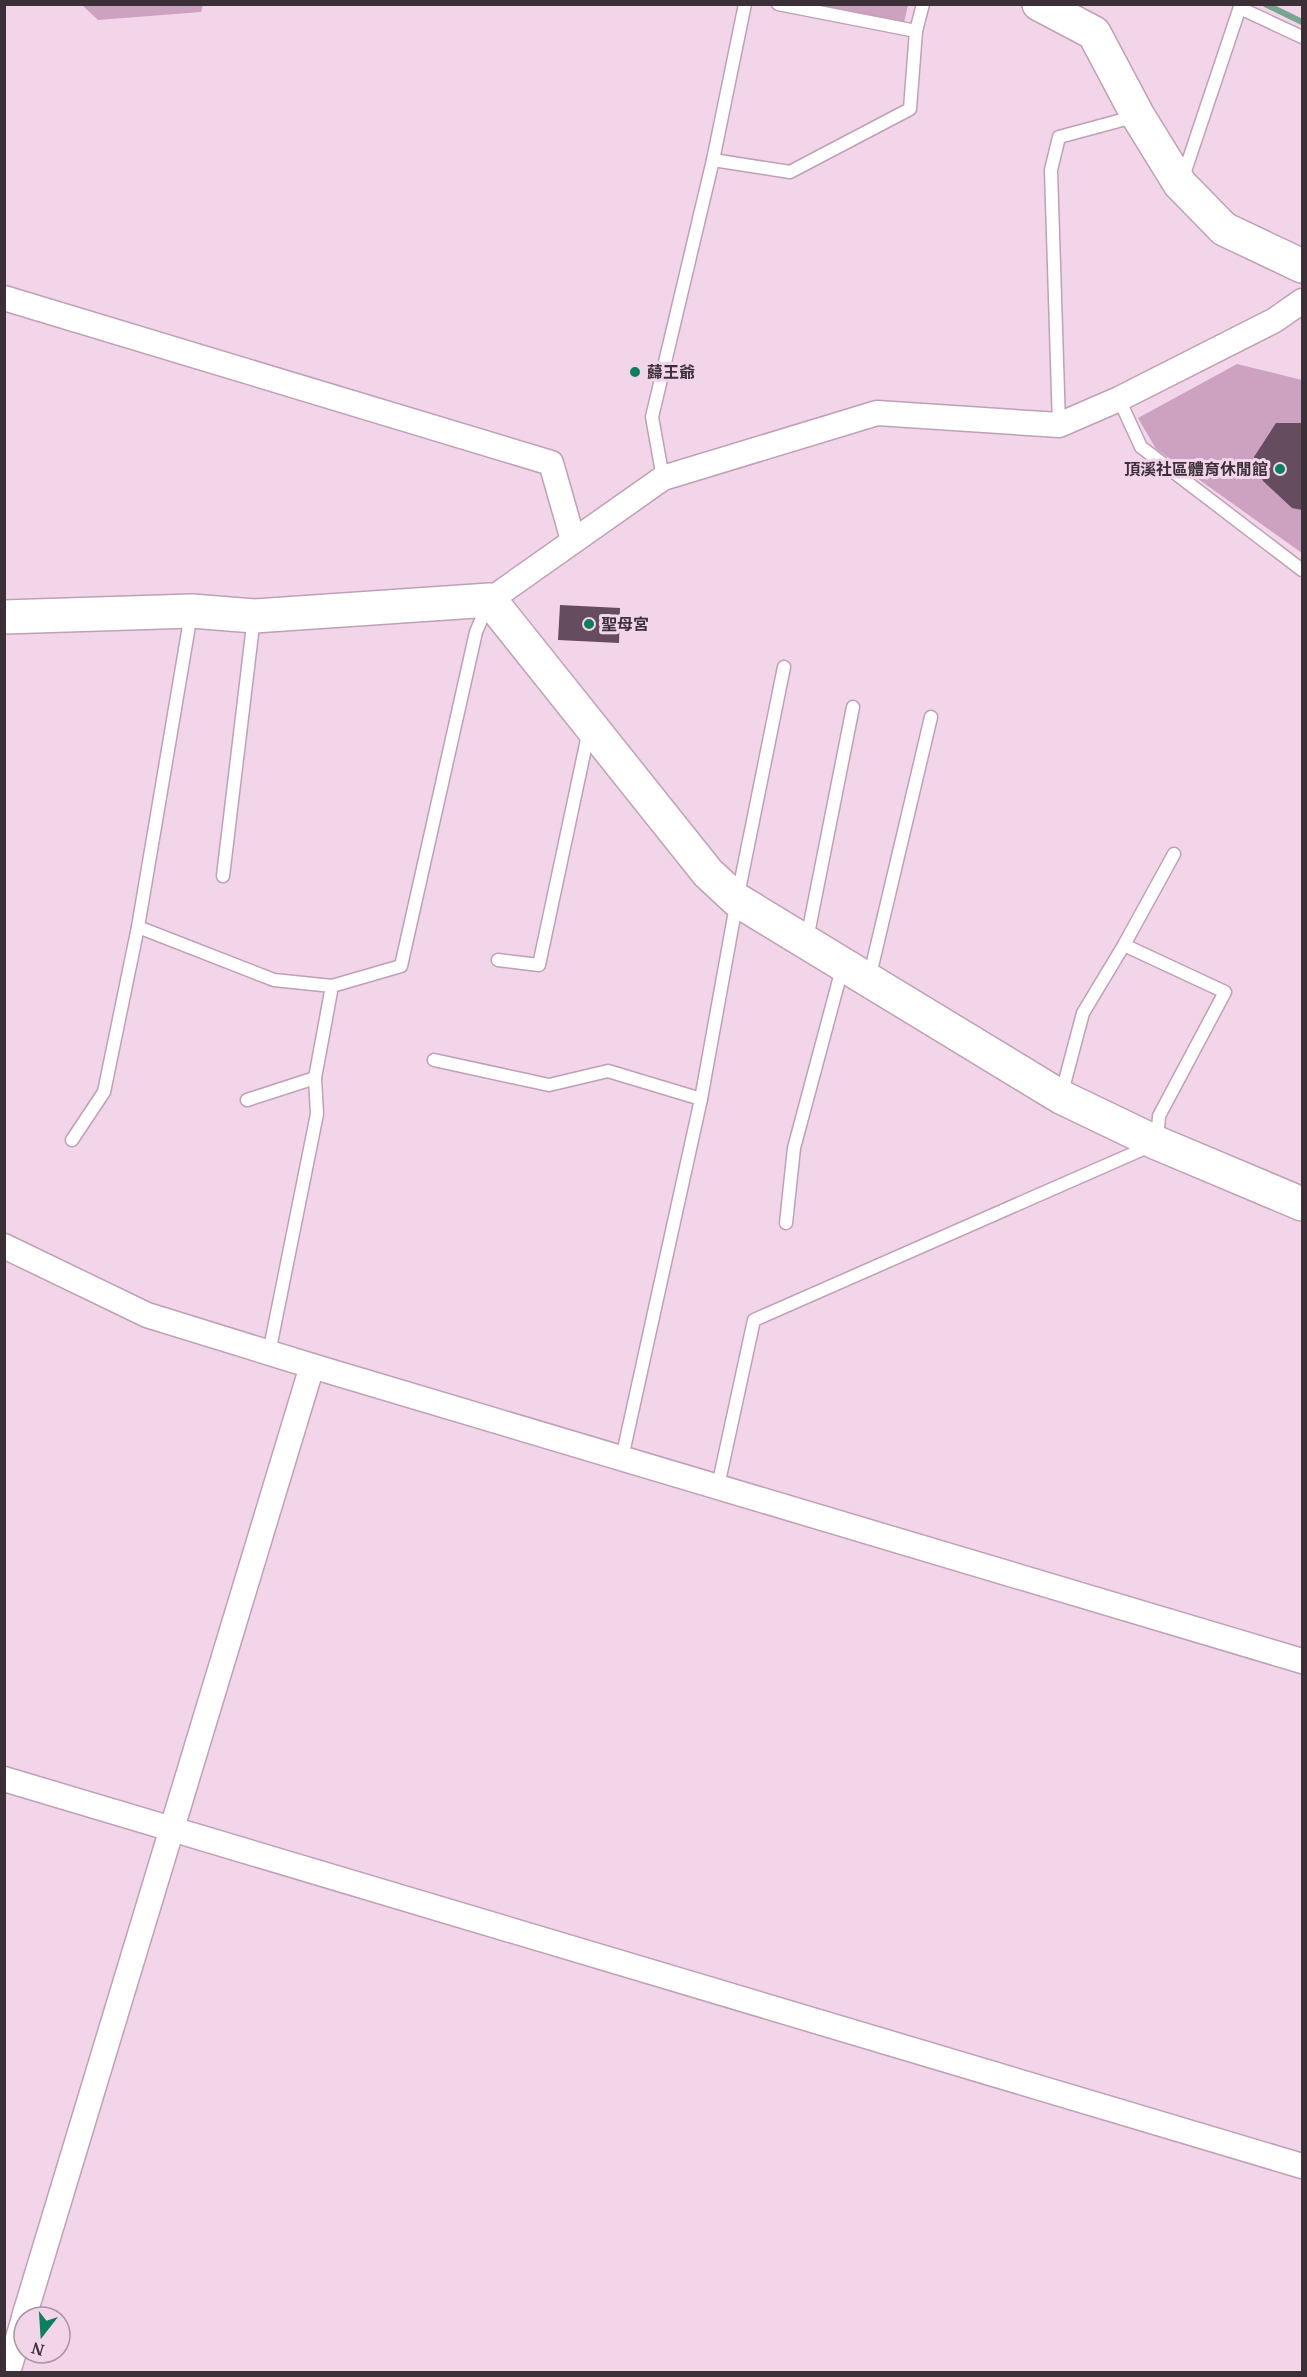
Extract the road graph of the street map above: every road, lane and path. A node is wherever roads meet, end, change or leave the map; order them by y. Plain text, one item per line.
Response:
1 (745, 4) edge
2 (778, 4) edge
3 (923, 4) edge
4 (1039, 4) edge
5 (1240, 6) edge
6 (916, 31) junction
7 (1302, 37) edge
8 (1138, 116) junction
9 (713, 160) junction
10 (1180, 184) junction
11 (1302, 266) edge
12 (4, 298) edge
13 (1302, 301) edge
14 (1119, 399) junction
15 (1059, 425) junction
16 (663, 478) junction
17 (573, 540) junction
18 (1302, 570) edge
19 (490, 600) junction
20 (192, 612) junction
21 (4, 616) edge
22 (254, 616) junction
23 (784, 667) dead end
24 (853, 707) dead end
25 (931, 717) dead end
26 (590, 726) junction
27 (1174, 854) dead end
28 (223, 876) dead end
29 (737, 900) junction
30 (138, 927) junction
31 (807, 942) junction
32 (1124, 945) junction
33 (498, 960) dead end
34 (856, 972) junction
35 (332, 986) junction
36 (434, 1060) dead end
37 (315, 1078) junction
38 (1061, 1097) junction
39 (702, 1099) junction
40 (247, 1100) dead end
41 (72, 1140) dead end
42 (1157, 1143) junction
43 (1302, 1204) edge
44 (786, 1223) dead end
45 (4, 1246) edge
46 (269, 1353) junction
47 (312, 1366) junction
48 (622, 1458) junction
49 (718, 1486) junction
50 (1302, 1662) edge
51 (4, 1779) edge
52 (171, 1827) junction
53 (1302, 2166) edge
54 (28, 2305) edge

1 - 9 lane
2 - 6 lane
3 - 6 lane
4 - 8 street
5 - 7 lane
5 - 10 lane
6 - 9 lane
8 - 10 street
8 - 15 lane
9 - 16 lane
10 - 11 street
12 - 17 street
13 - 14 street
14 - 15 street
14 - 18 lane
15 - 16 street
16 - 17 street
17 - 19 street
19 - 22 street
19 - 26 street
19 - 35 lane
20 - 21 street
20 - 22 street
20 - 30 lane
22 - 28 lane
23 - 29 lane
24 - 31 lane
25 - 34 lane
26 - 29 street
26 - 33 lane
27 - 32 lane
29 - 31 street
29 - 39 lane
30 - 35 lane
30 - 41 lane
31 - 34 street
32 - 38 lane
32 - 42 lane
34 - 38 street
34 - 44 lane
35 - 37 lane
36 - 39 lane
37 - 40 lane
37 - 46 lane
38 - 42 street
39 - 48 lane
42 - 43 street
42 - 49 lane
45 - 46 street
46 - 47 street
47 - 48 street
47 - 52 street
48 - 49 street
49 - 50 street
51 - 52 street
52 - 53 street
52 - 54 street

